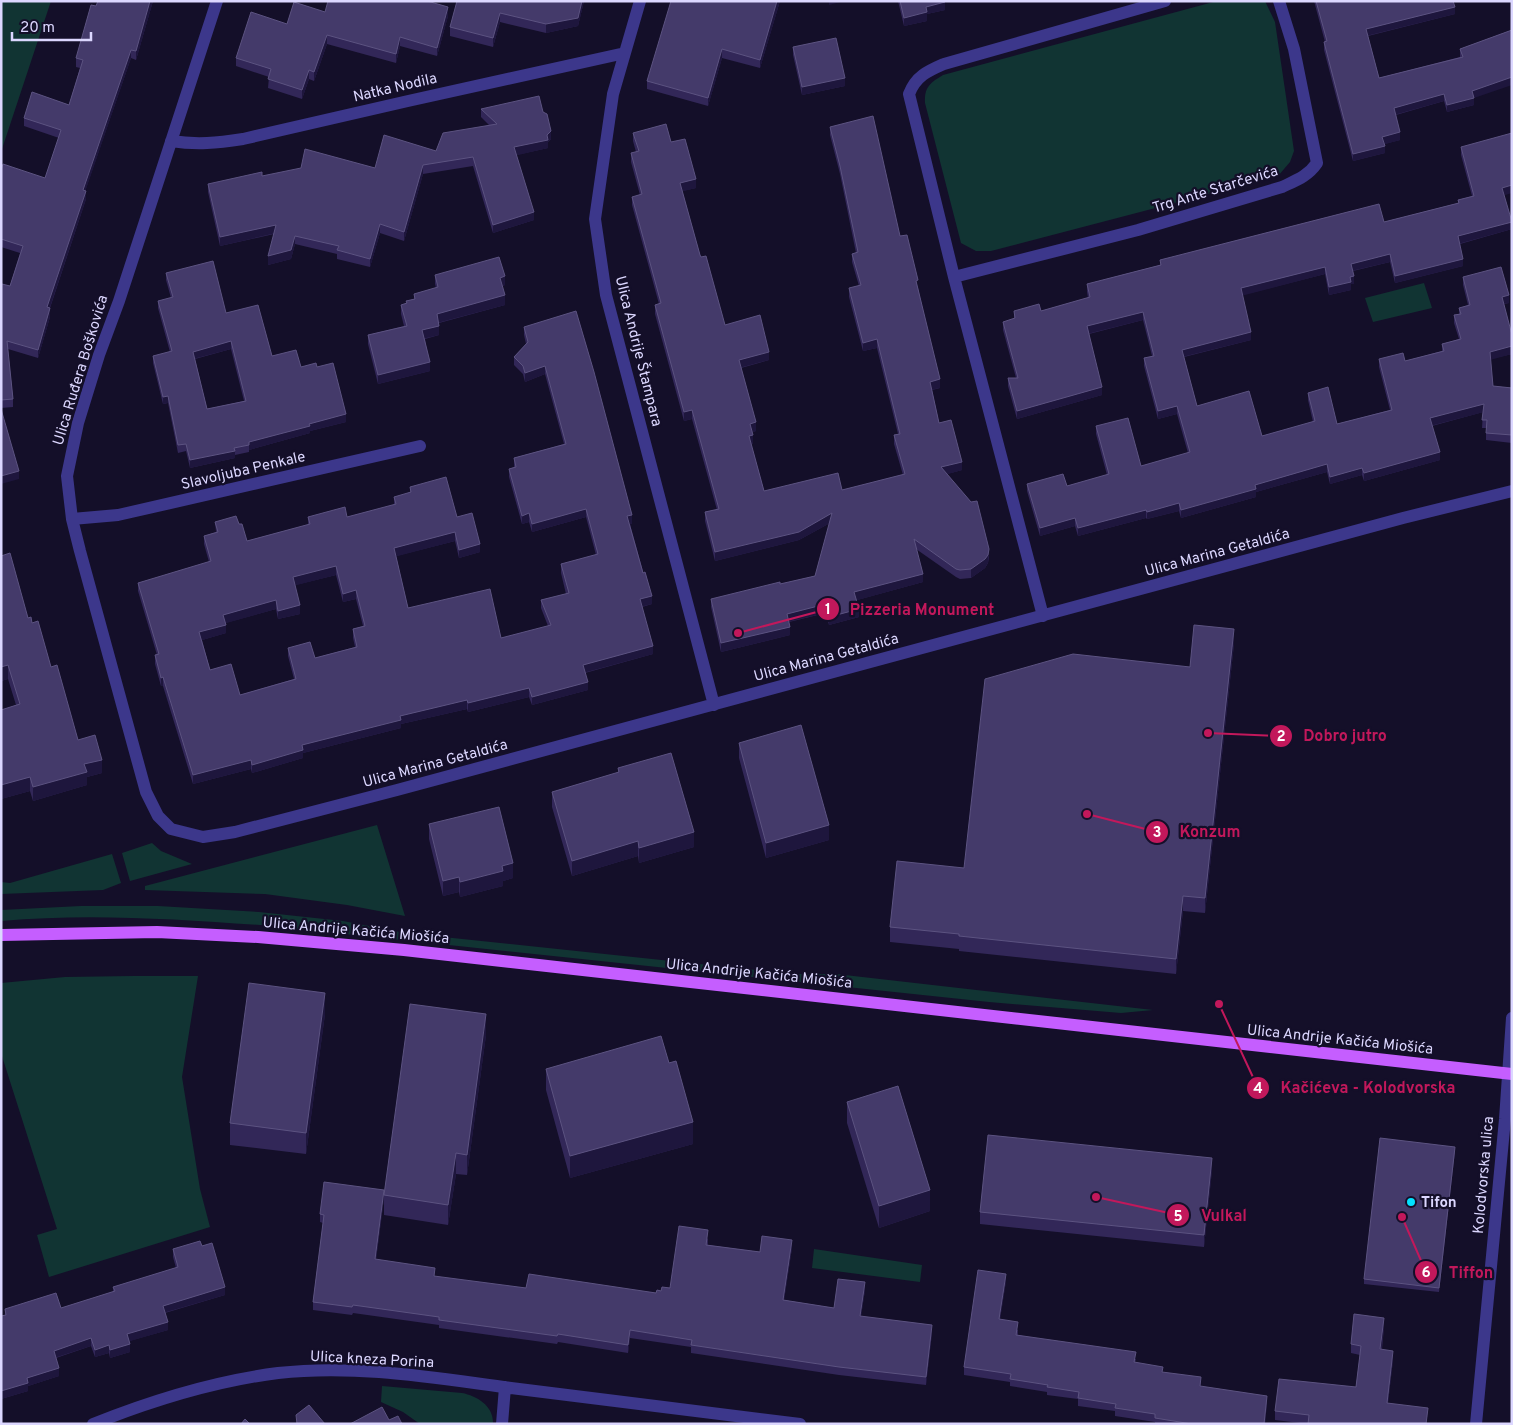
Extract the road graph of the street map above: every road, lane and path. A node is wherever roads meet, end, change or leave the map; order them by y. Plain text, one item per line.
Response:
1 (217, 1) edge
2 (640, 1) edge
3 (1165, 1) edge
4 (1279, 1) edge
5 (625, 53) junction
6 (171, 141) junction
7 (954, 276) junction
8 (420, 446) dead end
9 (1512, 491) edge
10 (72, 519) junction
11 (1043, 616) junction
12 (714, 705) junction
13 (177, 832) joint
14 (1, 936) edge
15 (1512, 1018) edge
16 (1510, 1074) edge
17 (505, 1387) junction
18 (93, 1424) edge
19 (502, 1424) edge
20 (800, 1424) edge
21 (1476, 1424) edge

1 - 6 street, Ulica Ruđera Boškovića
2 - 5 street, Ulica Andrije Štampara
3 - 7 street
4 - 7 street, Trg Ante Starčevića
5 - 6 street, Natka Nodila
5 - 12 street, Ulica Andrije Štampara
6 - 10 street, Ulica Ruđera Boškovića
7 - 11 street
8 - 10 street, Slavoljuba Penkale
9 - 11 street, Ulica Marina Getaldića
10 - 13 street, Ulica Ruđera Boškovića
11 - 12 street, Ulica Marina Getaldića
12 - 13 street, Ulica Marina Getaldića
14 - 16 main road, Ulica Andrije Kačića Miošića
15 - 16 street, Kolodvorska ulica
16 - 21 street, Kolodvorska ulica
17 - 18 street, Ulica kneza Porina
17 - 19 street
17 - 20 street, Ulica kneza Porina

